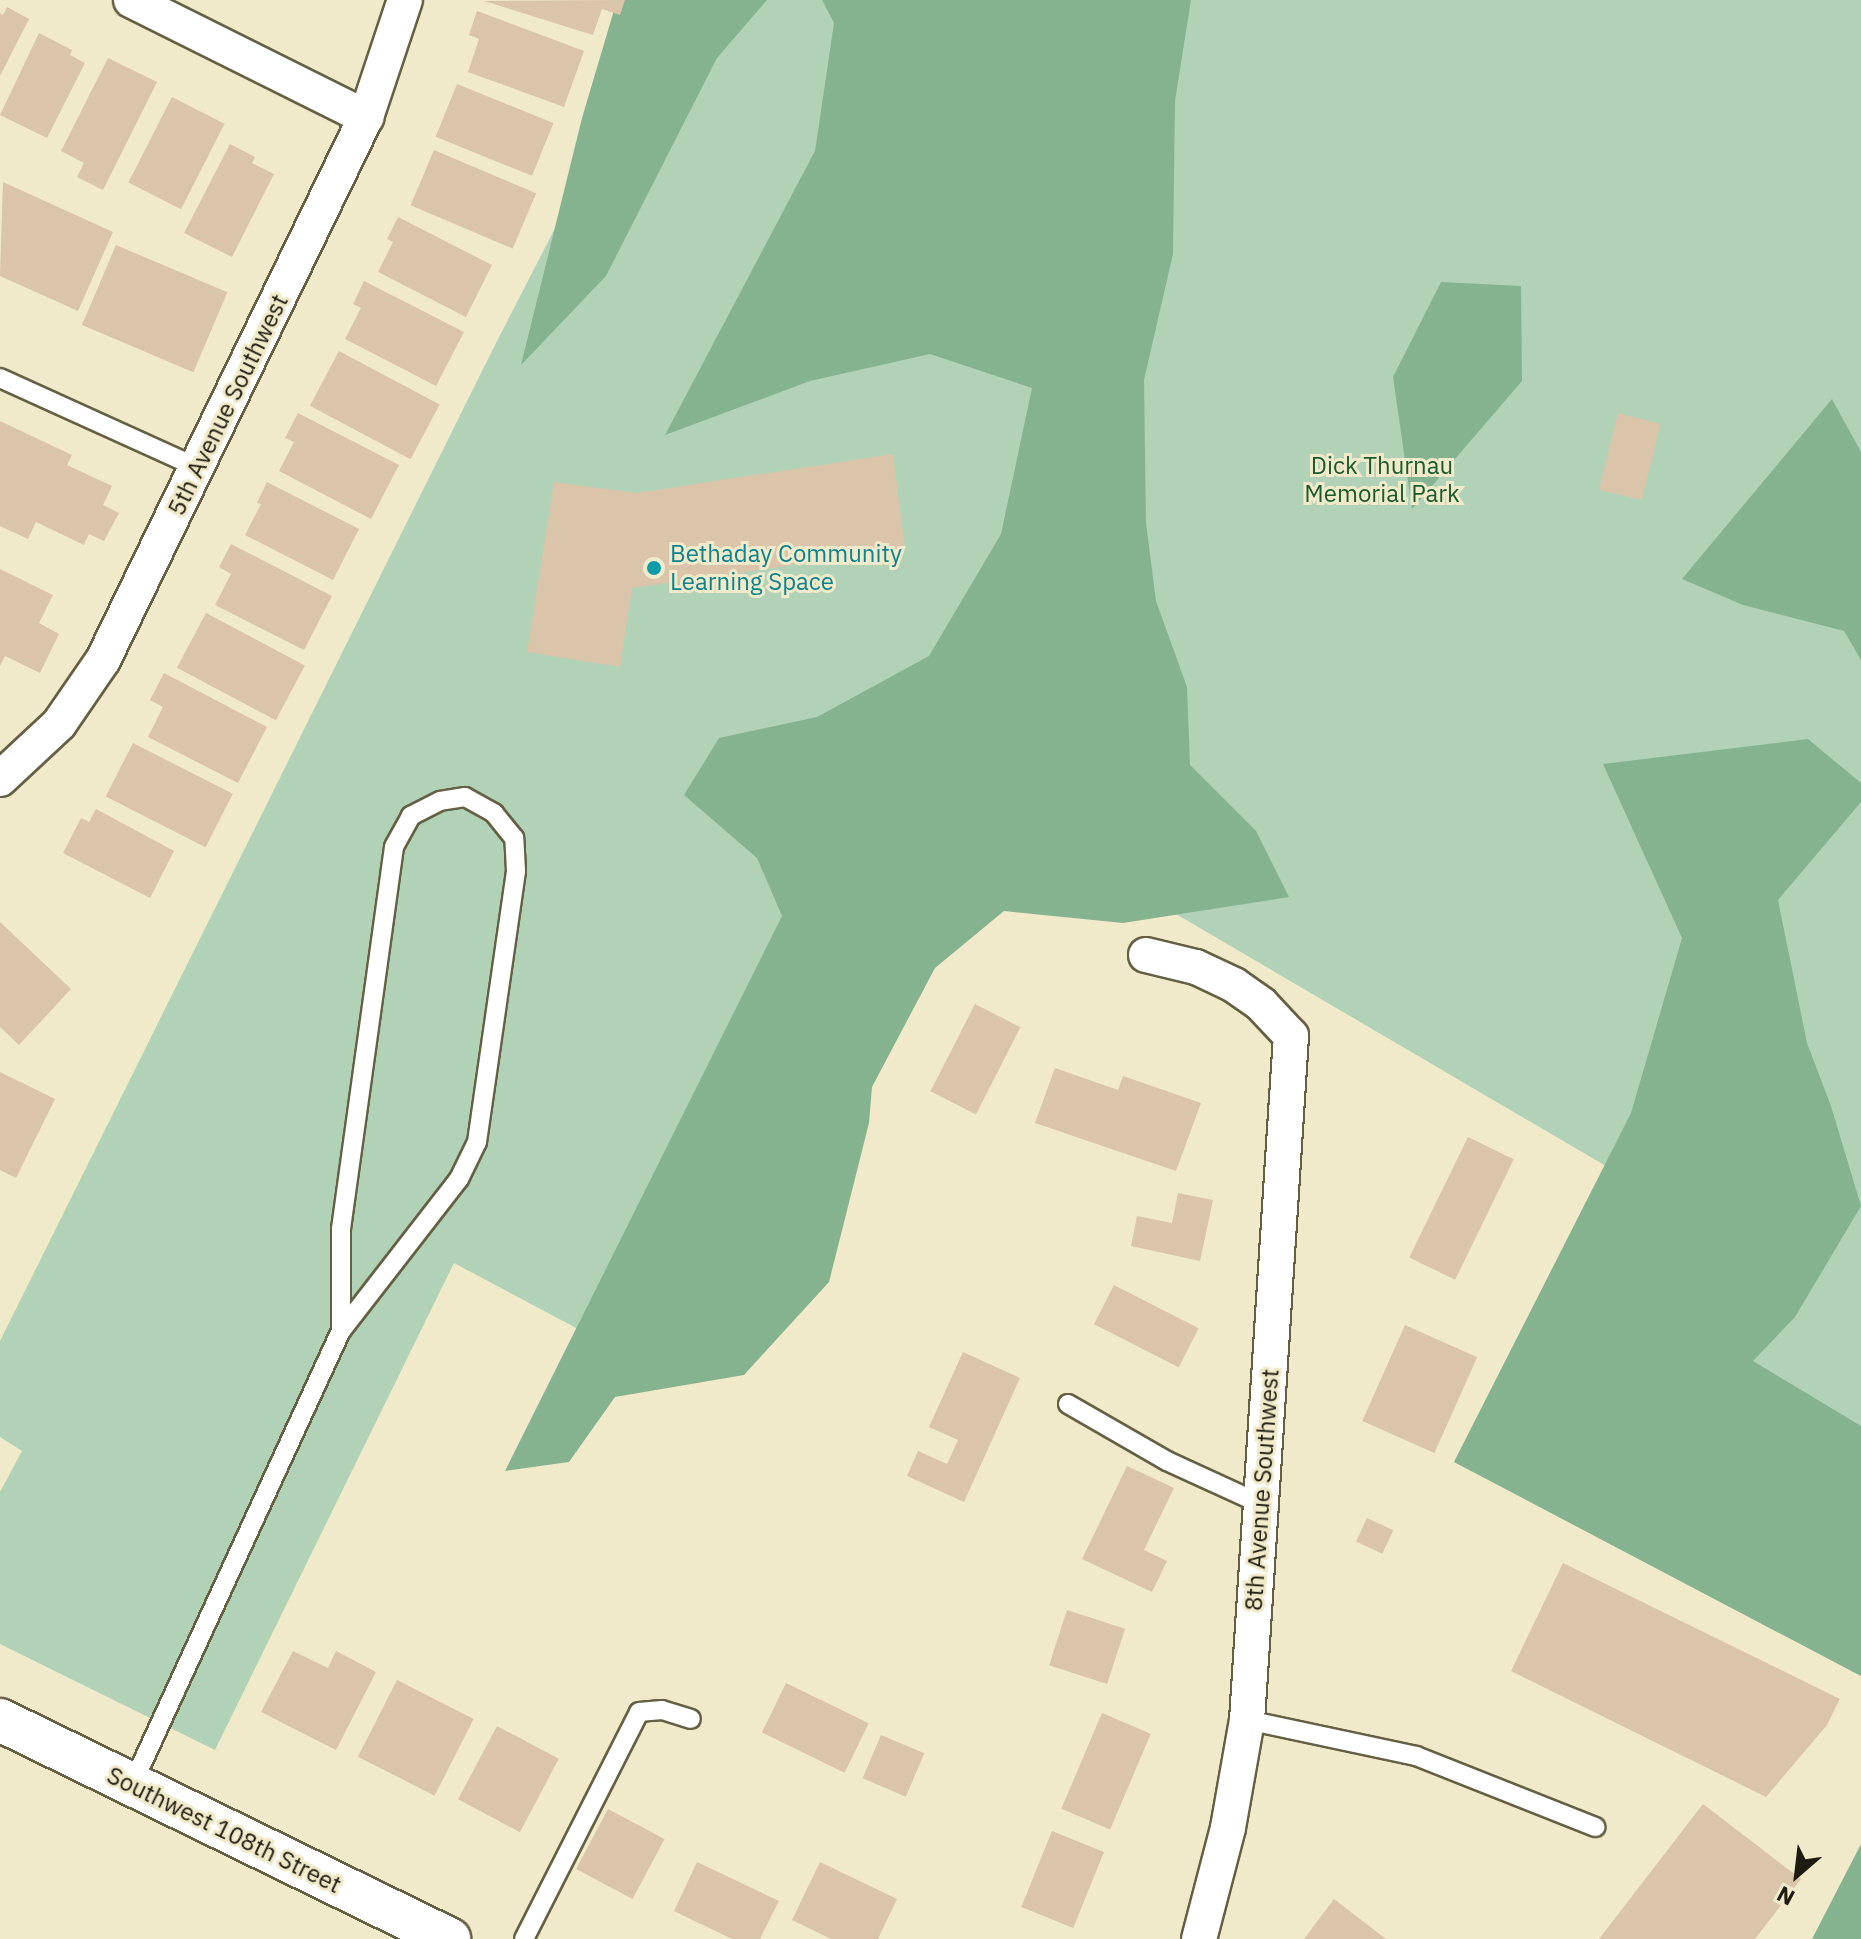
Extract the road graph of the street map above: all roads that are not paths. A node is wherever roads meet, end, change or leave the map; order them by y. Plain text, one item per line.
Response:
1 (131, 0) edge
2 (405, 0) edge
3 (366, 117) junction
4 (0, 378) edge
5 (198, 468) junction
6 (0, 779) edge
7 (1146, 955) dead end
8 (341, 1331) junction
9 (1068, 1404) dead end
10 (1261, 1504) junction
11 (691, 1719) dead end
12 (0, 1720) edge
13 (1247, 1720) junction
14 (132, 1785) junction
15 (1595, 1827) dead end
16 (449, 1939) edge
17 (524, 1939) edge
18 (1199, 1939) edge

1 - 3 street
2 - 3 street, 5th Avenue Southwest
3 - 5 street, 5th Avenue Southwest
4 - 5 lane
5 - 6 street, 5th Avenue Southwest
7 - 10 street, 8th Avenue Southwest
8 - 8 lane
8 - 14 lane
9 - 10 lane
10 - 13 street, 8th Avenue Southwest
11 - 17 lane
12 - 14 street, Southwest 108th Street
13 - 15 lane
13 - 18 street, 8th Avenue Southwest
14 - 16 street, Southwest 108th Street

